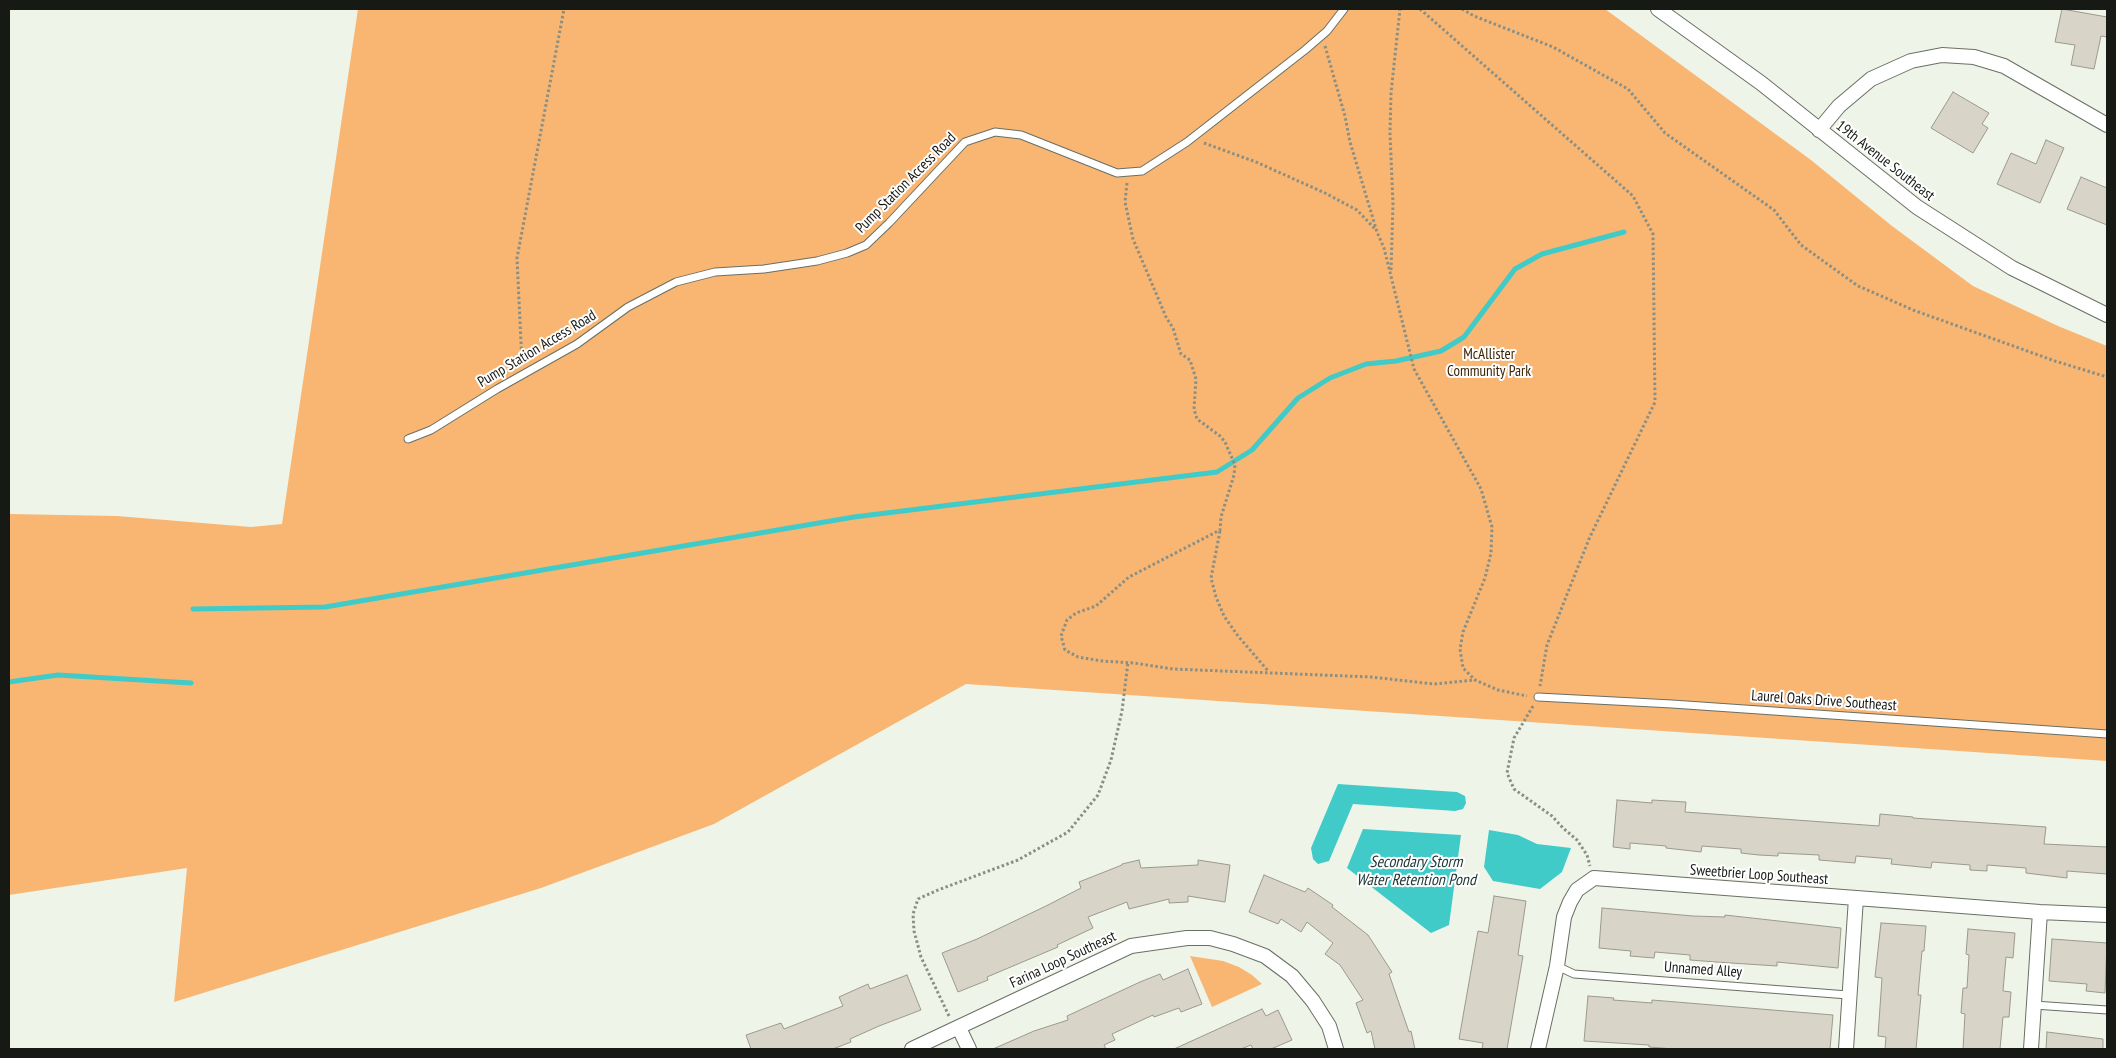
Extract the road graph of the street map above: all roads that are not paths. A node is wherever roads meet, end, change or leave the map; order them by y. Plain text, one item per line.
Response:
1 (1344, 9) edge
2 (1658, 9) edge
3 (2107, 125) edge
4 (1819, 130) junction
5 (2107, 315) edge
6 (408, 439) dead end
7 (1538, 697) road end
8 (2107, 734) edge
9 (1856, 898) junction
10 (2040, 912) junction
11 (2107, 915) edge
12 (1557, 966) junction
13 (1848, 995) junction
14 (2034, 1005) junction
15 (2107, 1010) edge
16 (959, 1028) junction
17 (912, 1049) edge
18 (969, 1049) edge
19 (1336, 1049) edge
20 (1538, 1049) edge
21 (1846, 1049) edge
22 (2031, 1049) edge

1 - 6 lane, Pump Station Access Road
2 - 4 street, 19th Avenue Southeast
3 - 4 street
4 - 5 street, 19th Avenue Southeast
7 - 8 lane, Laurel Oaks Drive Southeast
9 - 10 street, Sweetbrier Loop Southeast
9 - 12 street, Sweetbrier Loop Southeast
9 - 13 street
10 - 11 street, Sweetbrier Loop Southeast
10 - 14 street
12 - 13 lane, Unnamed Alley
12 - 20 street
13 - 21 street
14 - 15 lane
14 - 22 street
16 - 17 street, Farina Loop Southeast
16 - 18 street
16 - 19 street, Farina Loop Southeast

